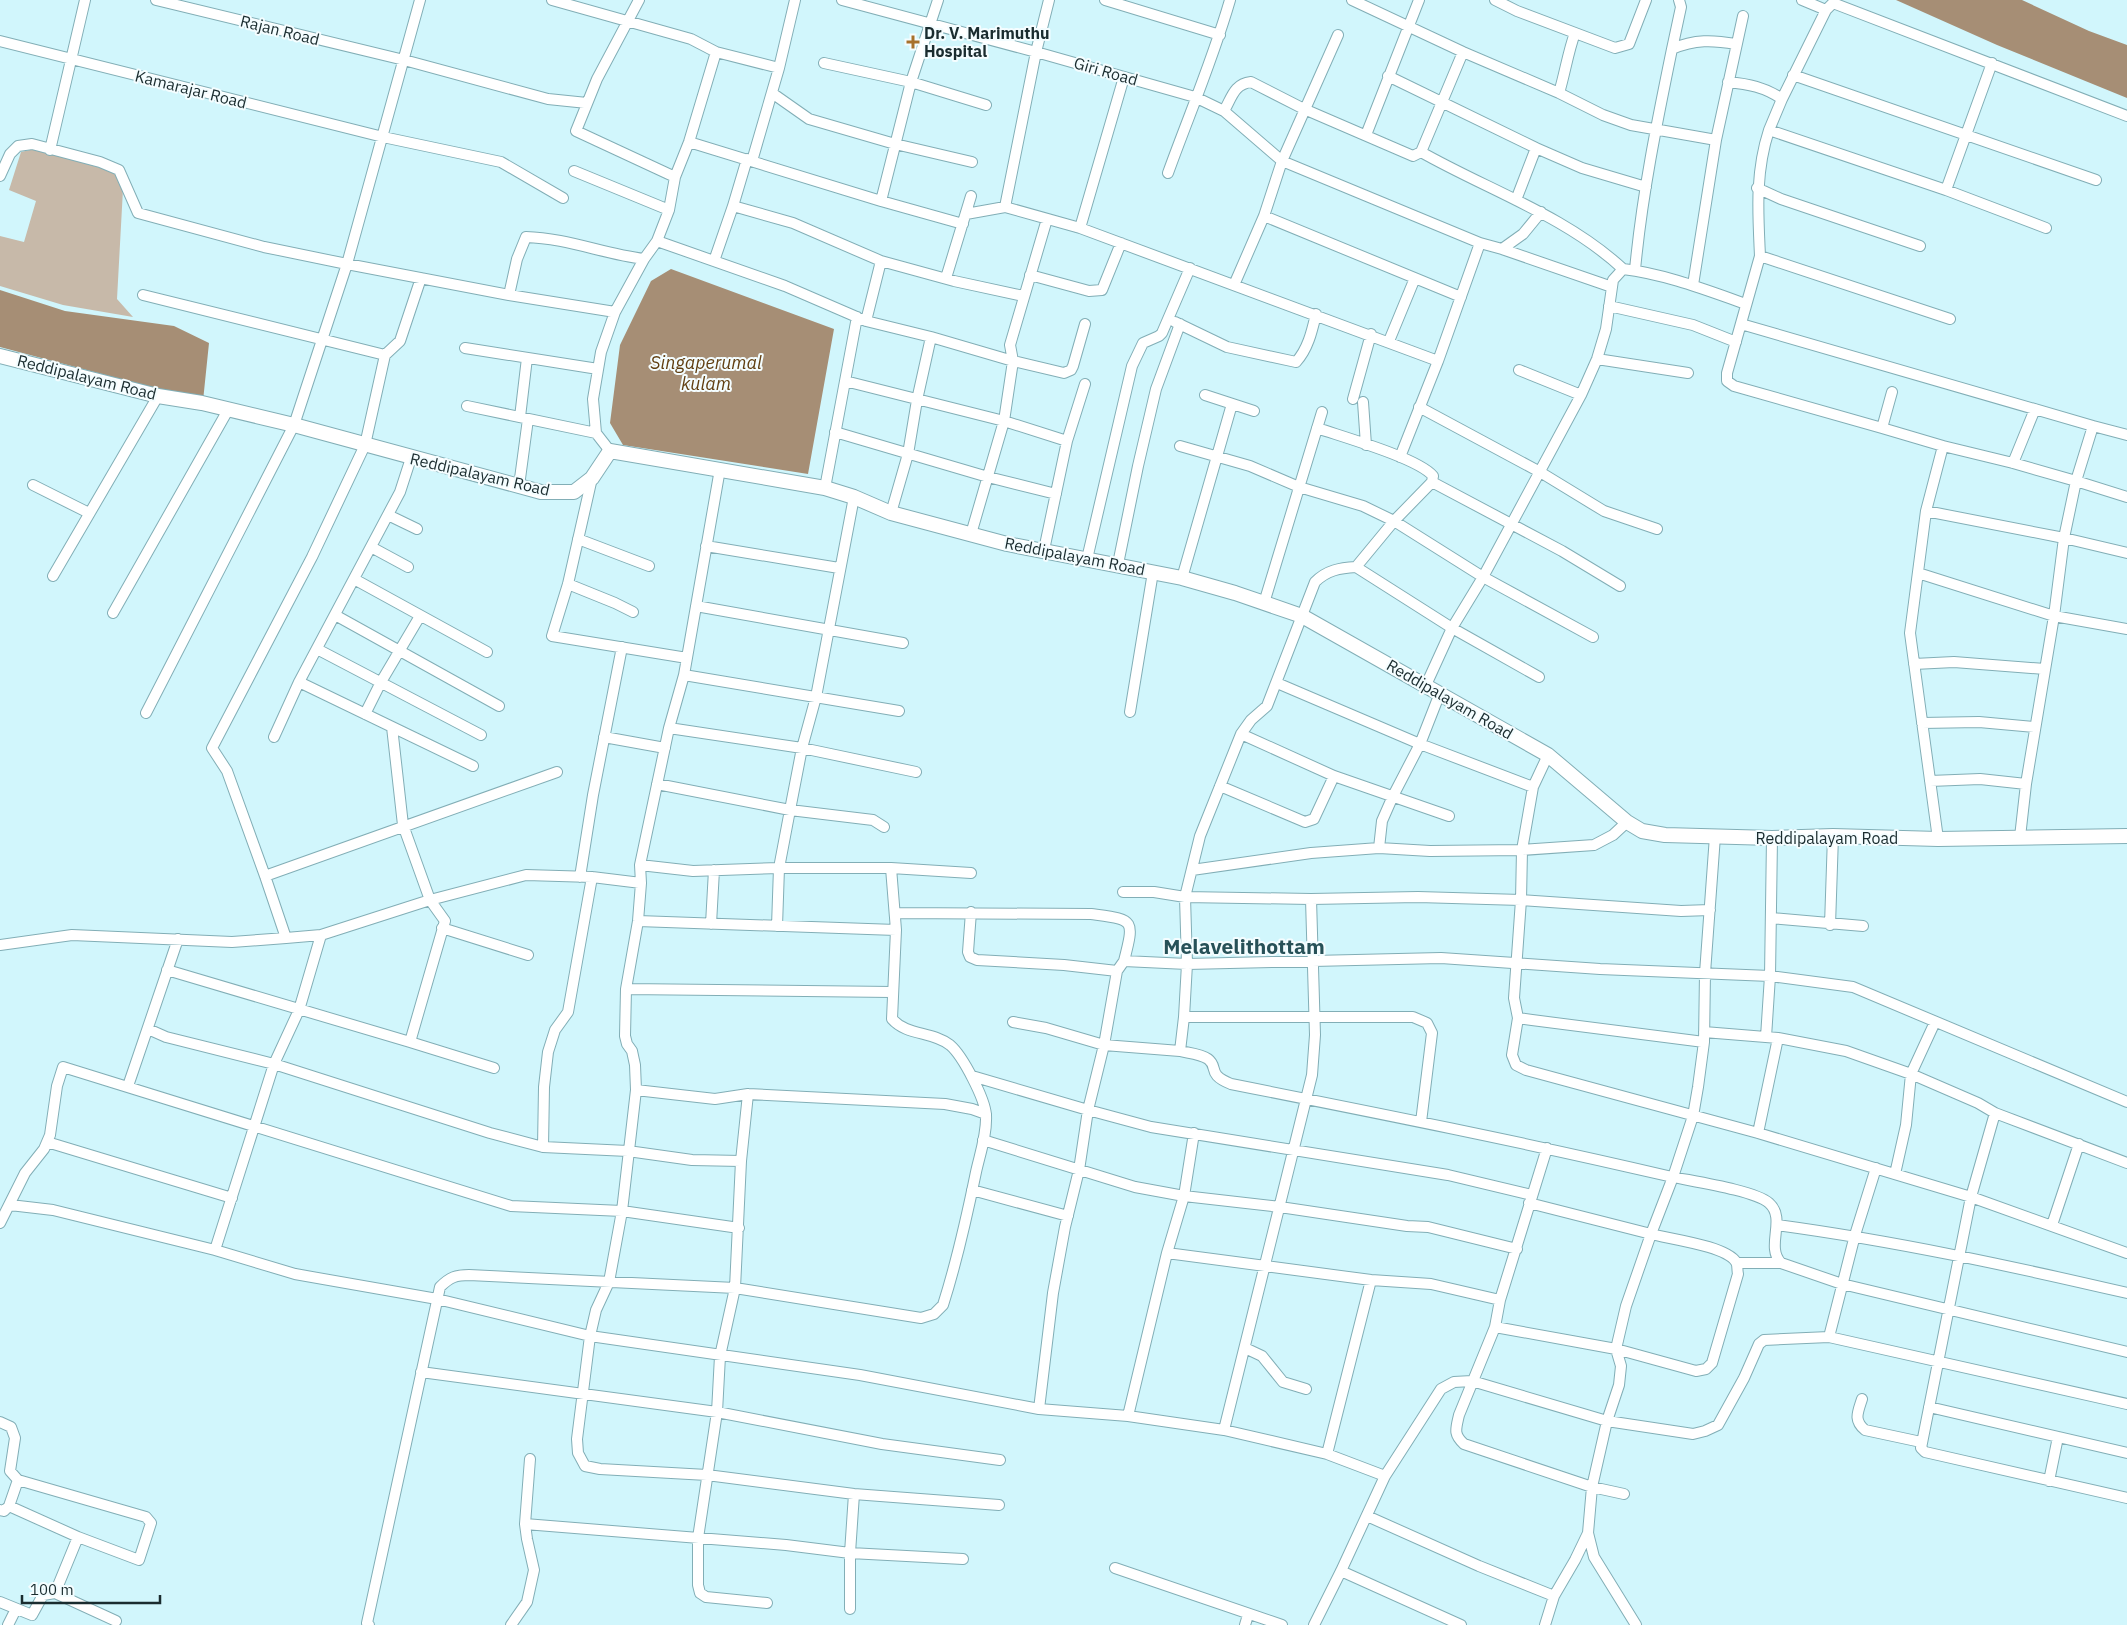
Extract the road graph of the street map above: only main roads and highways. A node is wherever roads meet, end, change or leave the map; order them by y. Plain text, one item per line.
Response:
1 (0, 356) edge
2 (2127, 836) edge

1 - 2 main road, Reddipalayam Road

